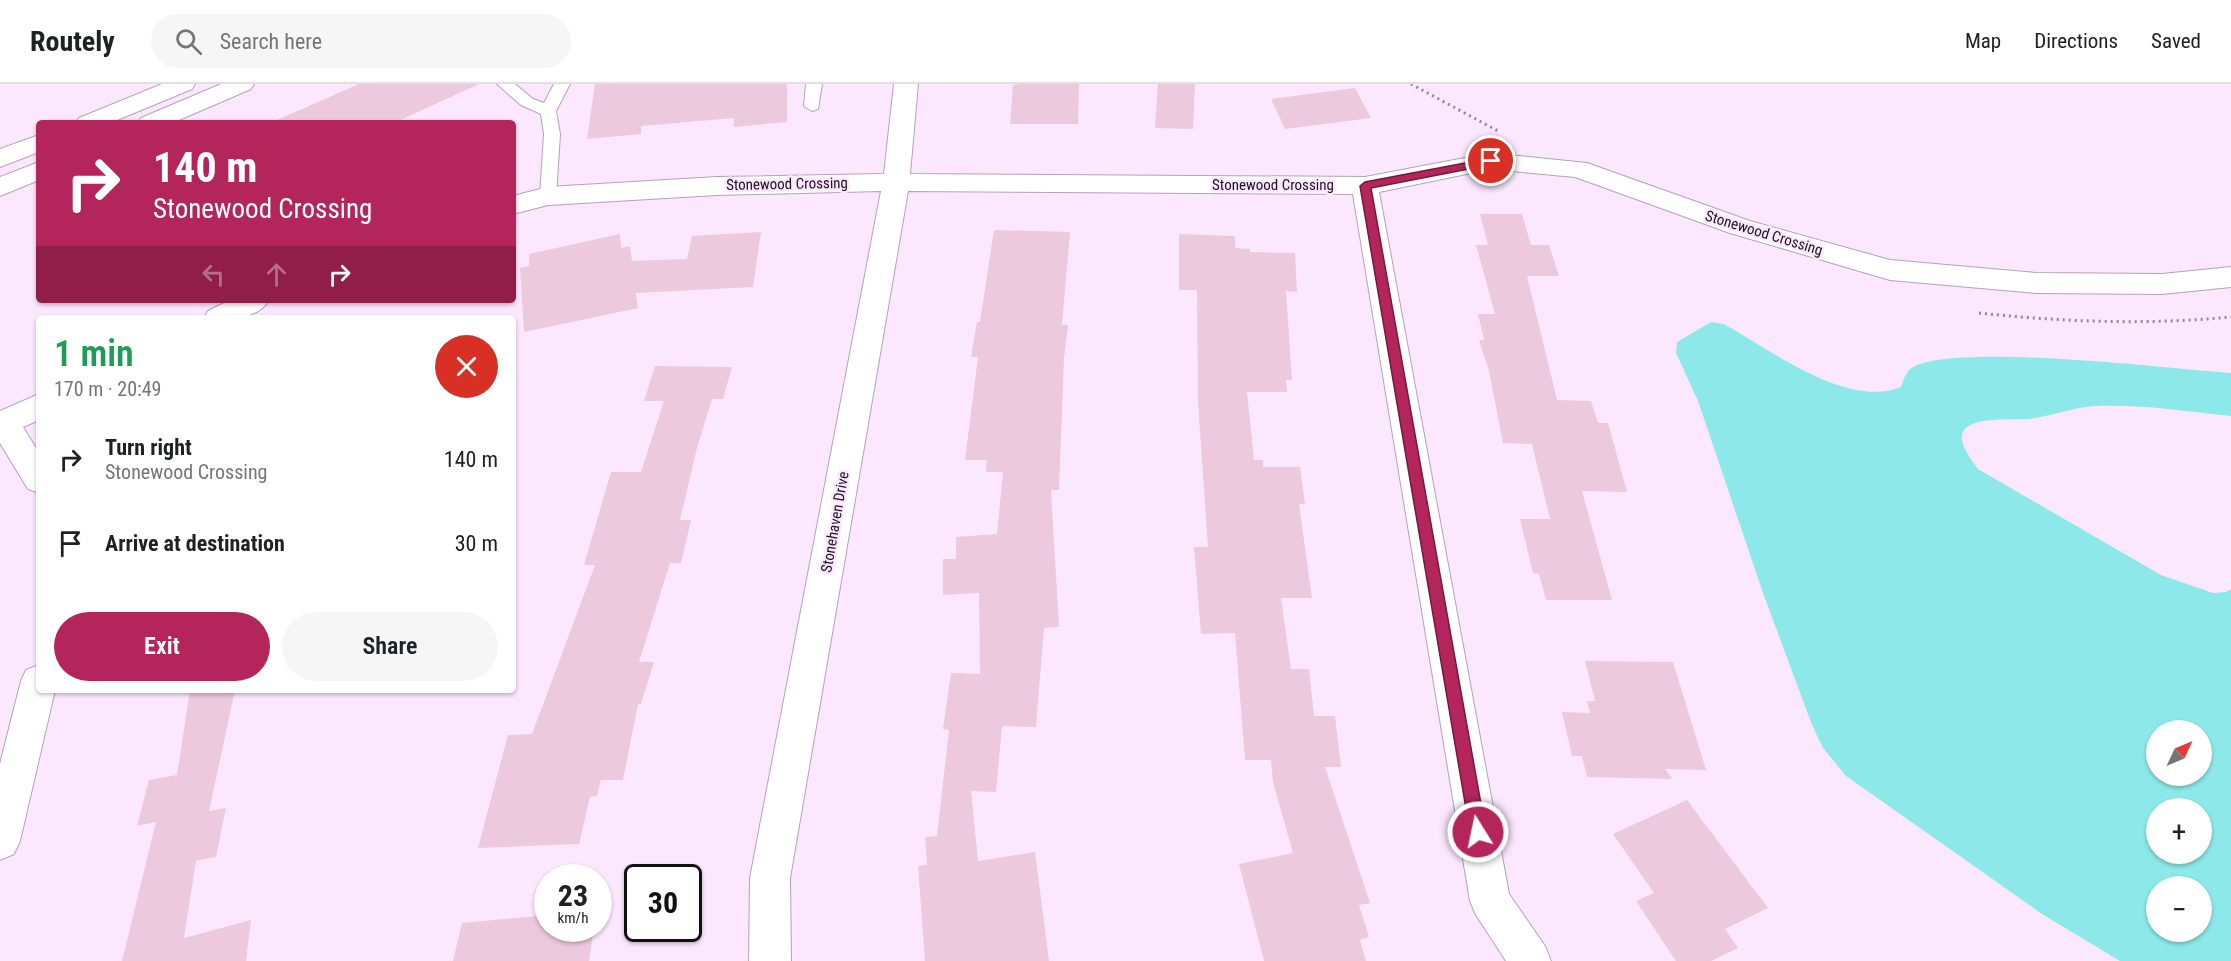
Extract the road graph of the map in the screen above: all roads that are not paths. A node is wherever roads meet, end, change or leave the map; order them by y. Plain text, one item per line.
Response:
1 (183, 84) edge
2 (242, 84) edge
3 (505, 84) edge
4 (562, 84) edge
5 (814, 84) edge
6 (906, 84) edge
7 (812, 106) dead end
8 (548, 111) junction
9 (95, 120) edge
10 (157, 120) edge
11 (36, 144) edge
12 (0, 159) edge
13 (36, 171) edge
14 (896, 182) junction
15 (1365, 186) junction
16 (0, 187) edge
17 (548, 196) junction
18 (516, 204) edge
19 (2231, 277) edge
20 (249, 303) edge
21 (224, 315) edge
22 (36, 407) edge
23 (1, 421) edge
24 (36, 475) edge
25 (36, 693) edge
26 (0, 841) edge
27 (770, 961) edge
28 (1530, 961) edge

1 - 9 street
2 - 10 street
3 - 8 lane
4 - 8 lane
5 - 7 lane
6 - 14 street, Stonehaven Drive
8 - 17 lane
11 - 12 street
13 - 16 street
14 - 15 street, Stonewood Crossing
14 - 17 street, Stonewood Crossing
14 - 27 street, Stonehaven Drive
15 - 19 street, Stonewood Crossing
15 - 28 street
17 - 18 street, Stonewood Crossing
20 - 21 street
22 - 23 street
23 - 24 street
25 - 26 street

